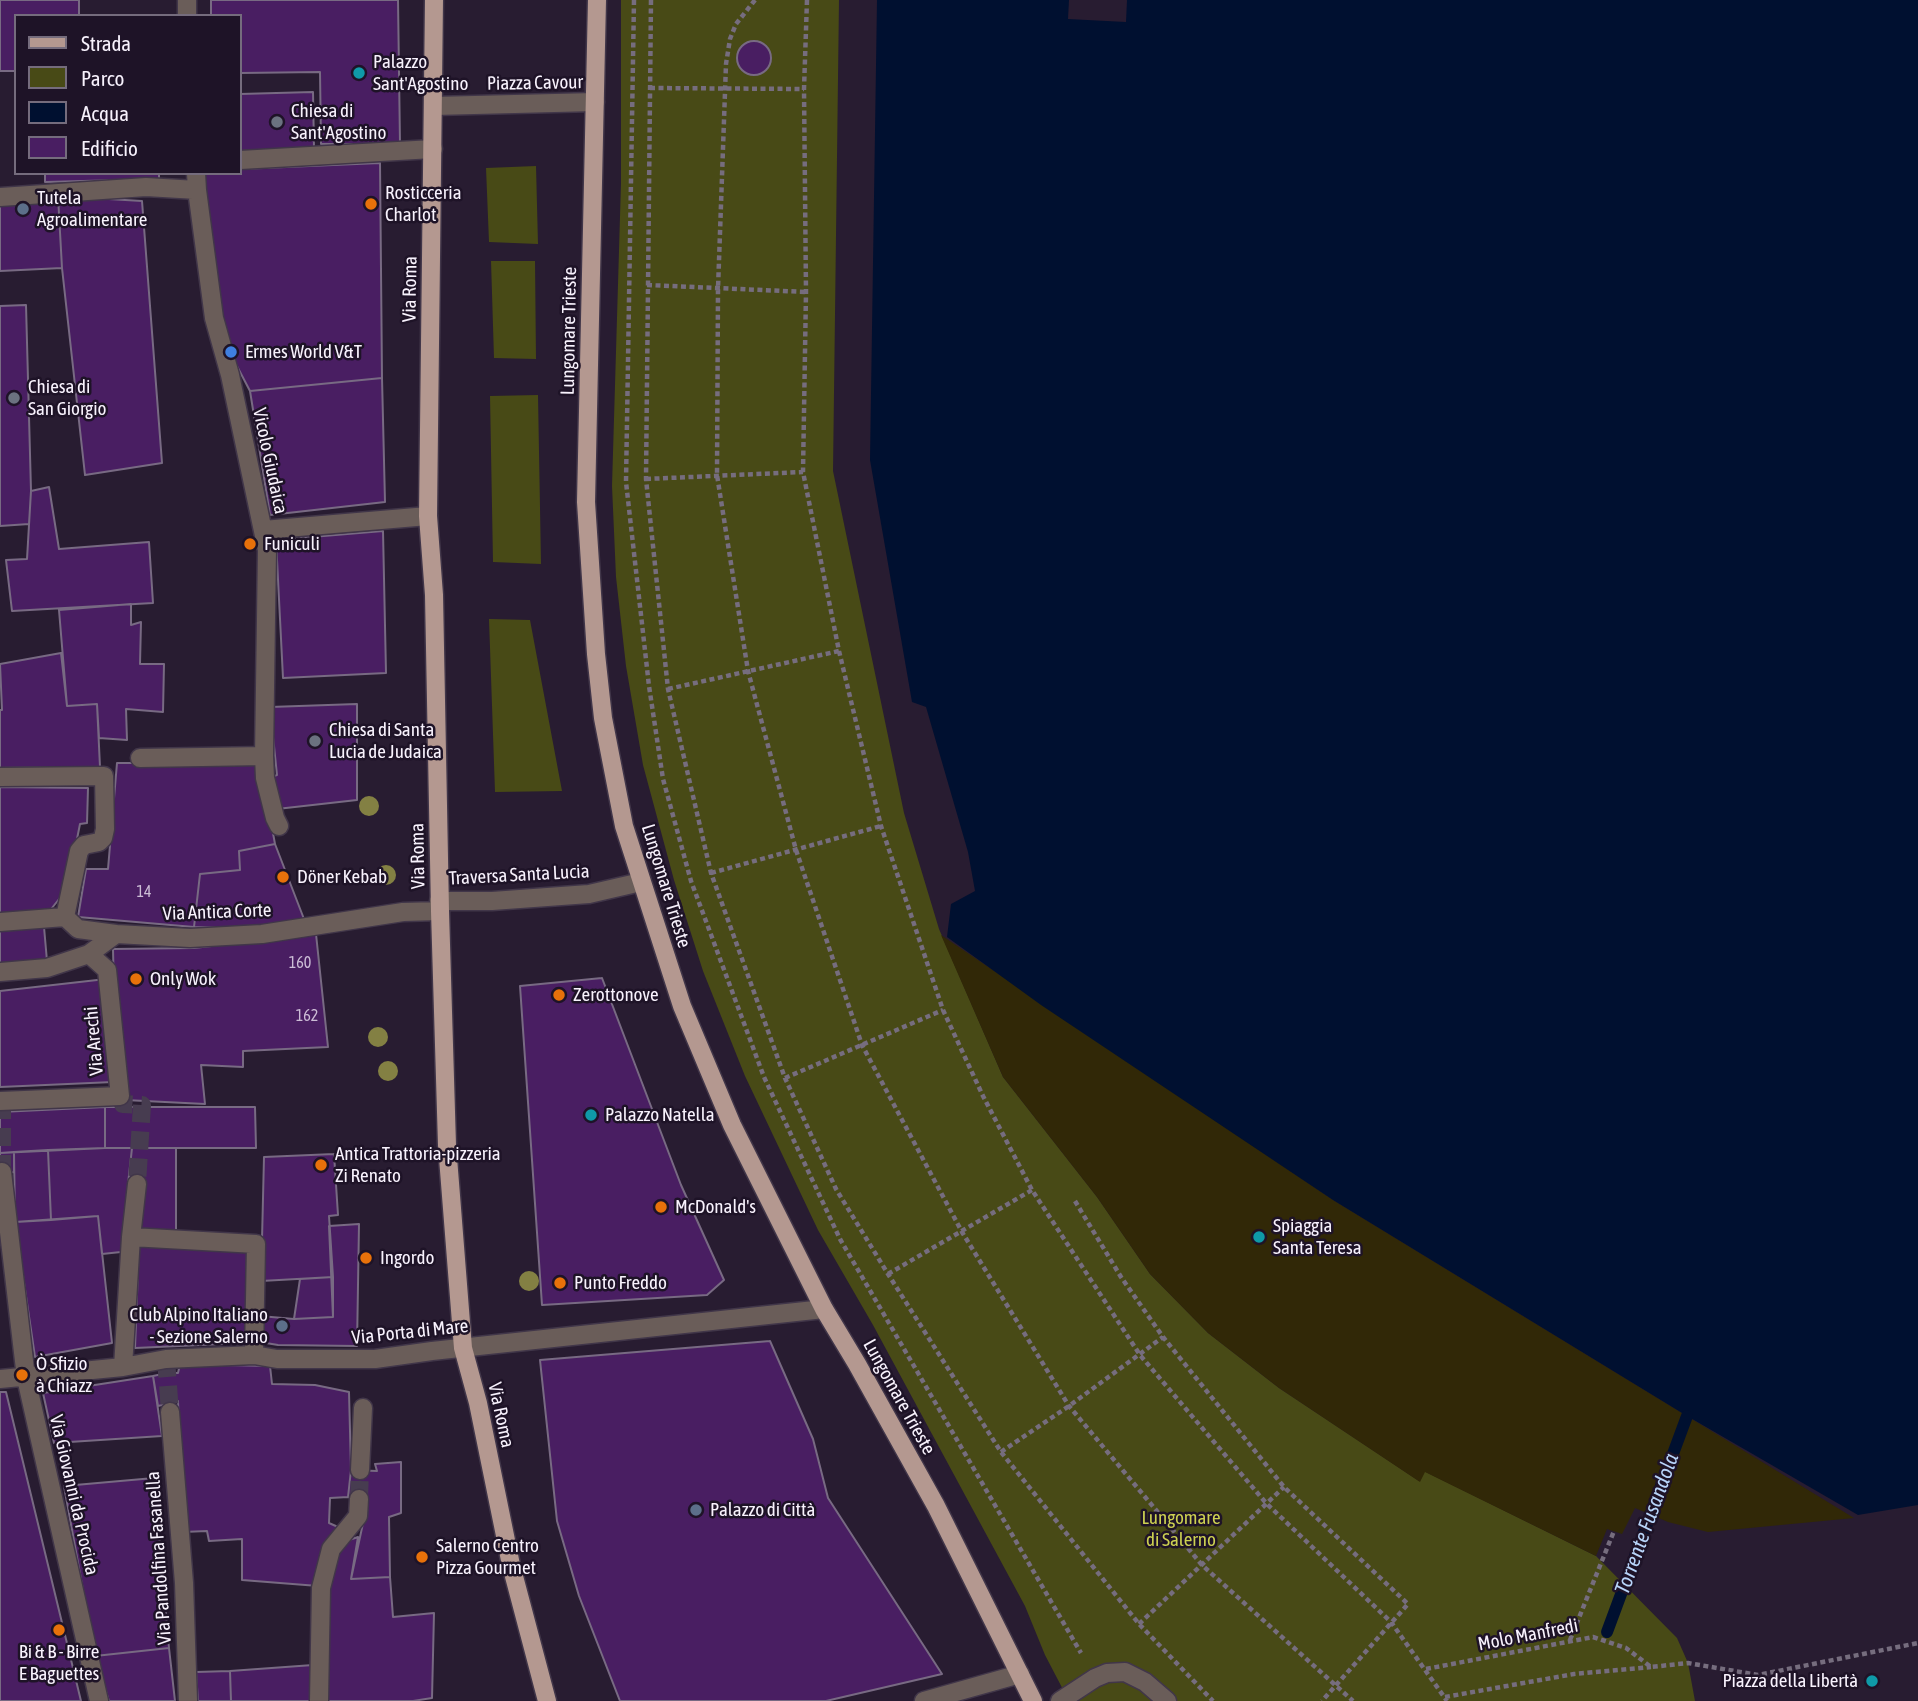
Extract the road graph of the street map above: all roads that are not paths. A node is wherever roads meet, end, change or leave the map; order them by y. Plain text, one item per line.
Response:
1 (434, 0) edge
2 (597, 0) edge
3 (595, 102) junction
4 (435, 106) junction
5 (433, 149) junction
6 (242, 160) edge
7 (197, 181) edge
8 (0, 197) edge
9 (428, 516) junction
10 (263, 530) junction
11 (264, 756) junction
12 (141, 758) dead end
13 (0, 777) edge
14 (279, 826) dead end
15 (641, 882) junction
16 (440, 906) junction
17 (65, 917) junction
18 (0, 922) edge
19 (116, 934) junction
20 (89, 954) junction
21 (0, 972) edge
22 (1, 1101) edge
23 (2, 1172) dead end
24 (137, 1184) tunnel mouth
25 (131, 1237) junction
26 (824, 1309) junction
27 (463, 1348) junction
28 (254, 1355) junction
29 (123, 1367) junction
30 (26, 1378) junction
31 (0, 1379) edge
32 (363, 1408) dead end
33 (170, 1412) tunnel mouth
34 (360, 1471) tunnel mouth
35 (359, 1499) tunnel mouth
36 (1020, 1674) junction
37 (99, 1701) edge
38 (188, 1701) edge
39 (318, 1701) edge
40 (547, 1701) edge
41 (924, 1701) edge
42 (1033, 1701) edge
43 (1060, 1701) edge
44 (1167, 1701) edge

1 - 4 main road, Via Roma
2 - 3 main road, Lungomare Trieste
3 - 4 street, Piazza Cavour
3 - 15 main road, Lungomare Trieste
4 - 5 main road, Via Roma
5 - 6 street
5 - 9 main road, Via Roma
7 - 8 street
7 - 10 street, Vicolo Giudaica
9 - 10 street
9 - 16 main road, Via Roma
10 - 11 street, Vicolo Giudaica
11 - 12 street
11 - 14 street, Vicolo Giudaica
13 - 17 street
15 - 16 street, Traversa Santa Lucia
15 - 26 main road, Lungomare Trieste
16 - 19 street, Via Antica Corte
16 - 27 main road, Via Roma
17 - 18 street, Via Antica Corte
17 - 19 street, Via Antica Corte
19 - 20 street
20 - 21 street
20 - 22 street, Via Arechi
23 - 30 street, Via Giovanni da Procida
24 - 25 street
25 - 28 street
25 - 29 street
26 - 27 street, Via Porta di Mare
26 - 36 main road, Lungomare Trieste
27 - 28 street, Via Porta di Mare
27 - 40 main road, Via Roma
28 - 29 street, Via Porta di Mare
29 - 30 street, Via Porta di Mare
30 - 31 street, Via Porta di Mare
30 - 37 street, Via Giovanni da Procida
32 - 34 street
33 - 38 street, Via Pandolfina Fasanella
35 - 39 street
36 - 41 street
36 - 42 main road, Lungomare Trieste
43 - 44 street

